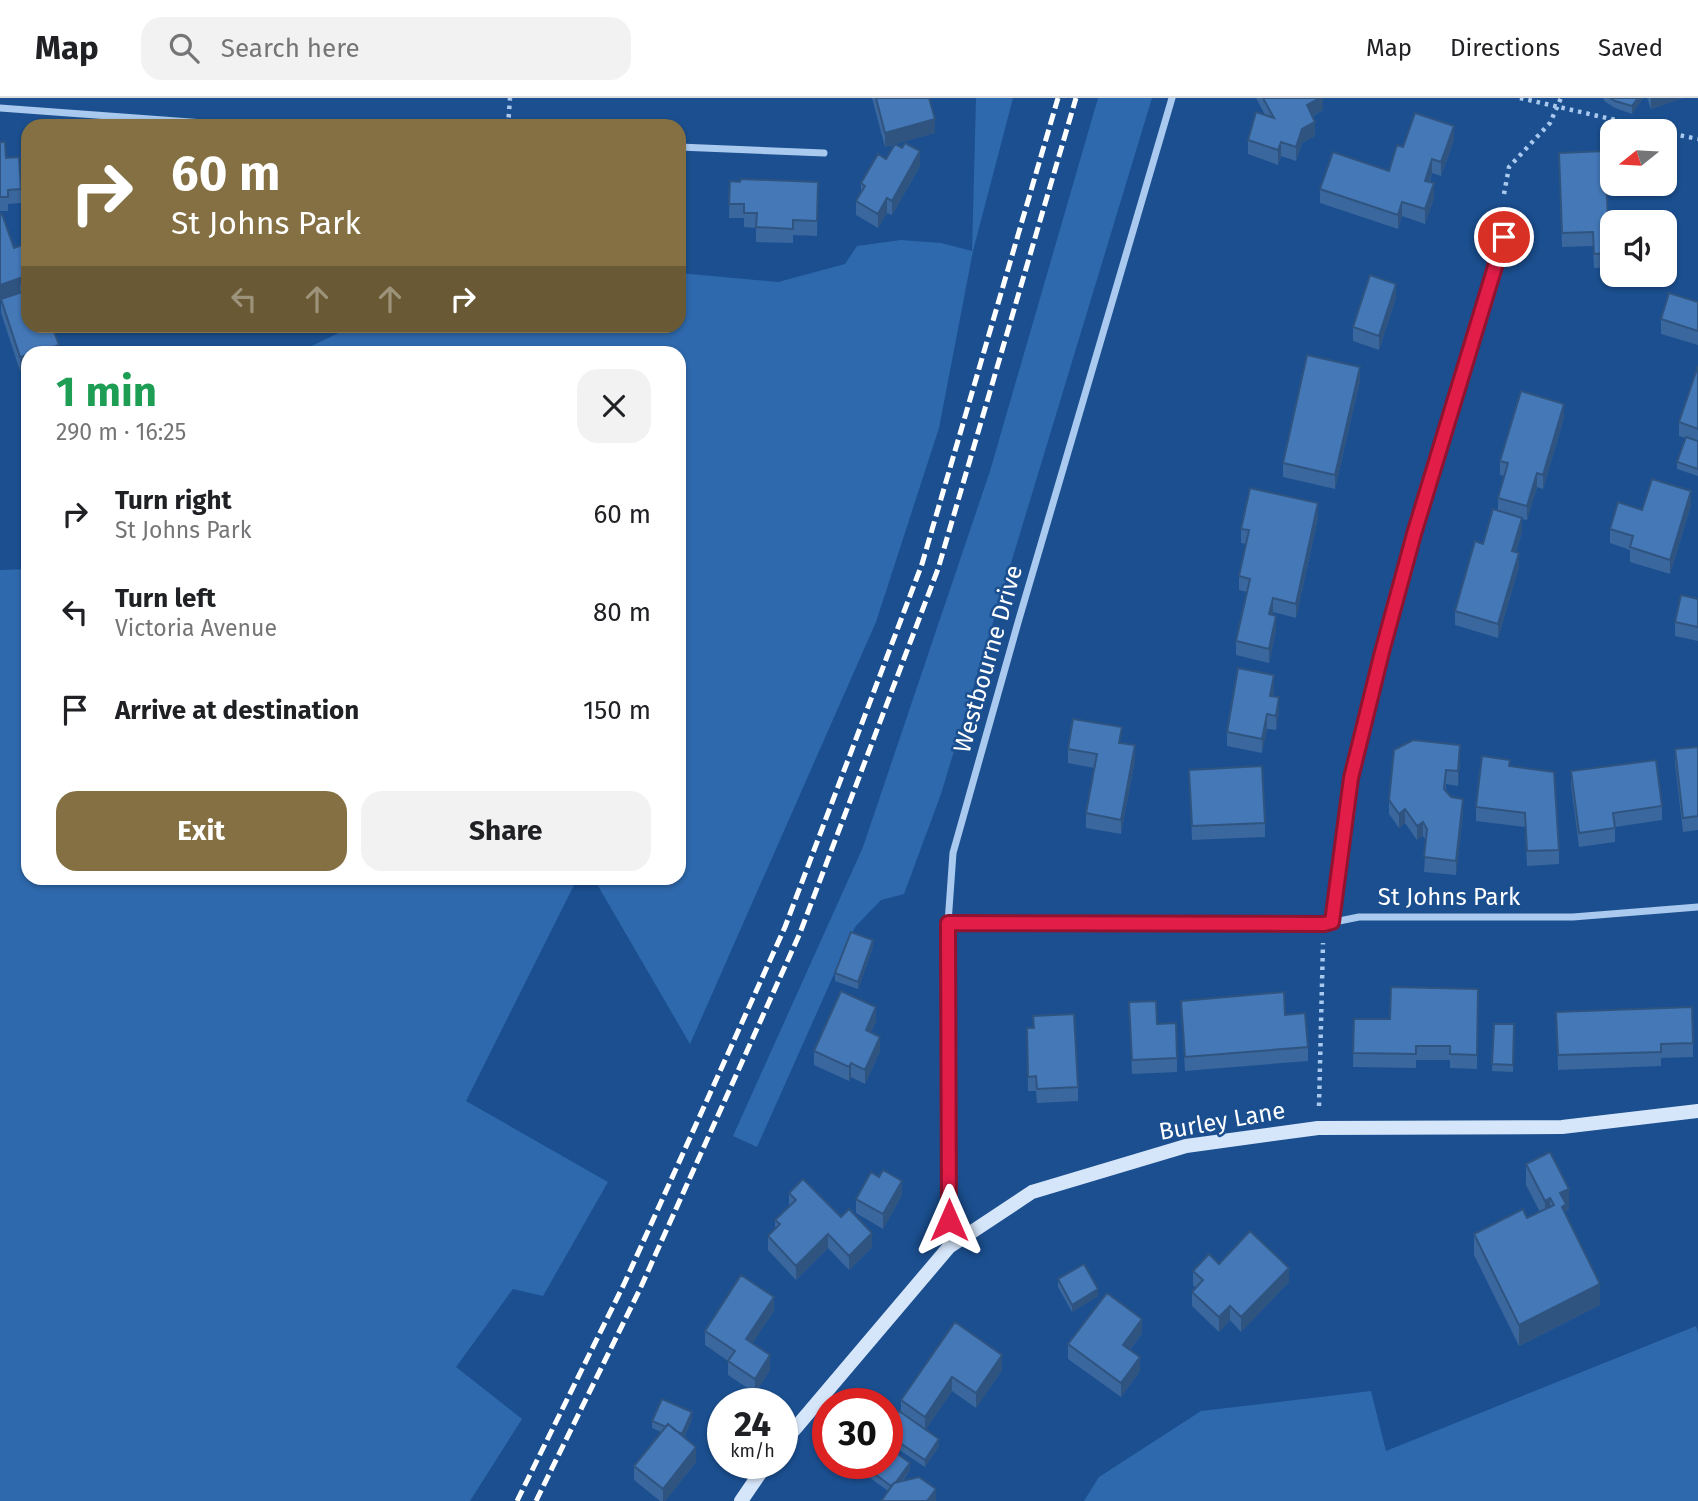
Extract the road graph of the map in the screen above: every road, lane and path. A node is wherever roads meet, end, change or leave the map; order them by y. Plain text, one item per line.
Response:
1 (510, 98) edge
2 (1172, 98) edge
3 (1520, 98) edge
4 (1561, 98) edge
5 (1557, 107) junction
6 (0, 108) edge
7 (150, 119) edge
8 (508, 119) edge
9 (1610, 119) edge
10 (1677, 134) edge
11 (1698, 139) edge
12 (686, 147) edge
13 (824, 153) dead end
14 (1512, 212) joint
15 (1698, 907) edge
16 (1332, 922) junction
17 (948, 923) junction
18 (1324, 924) junction
19 (1698, 1111) edge
20 (1318, 1128) junction
21 (949, 1247) junction
22 (798, 1425) edge
23 (756, 1479) edge
24 (741, 1501) edge

1 - 8 path
2 - 17 street, Westbourne Drive
3 - 5 path
4 - 5 path
5 - 9 path
5 - 14 path
6 - 7 street
10 - 11 path
12 - 13 street
14 - 16 street
15 - 16 street, St Johns Park
16 - 18 street, St Johns Park
17 - 18 street, St Johns Park
17 - 21 street, Westbourne Drive
18 - 20 path
19 - 20 street, Burley Lane
20 - 21 street, Burley Lane
21 - 22 street, Burley Lane
23 - 24 street

